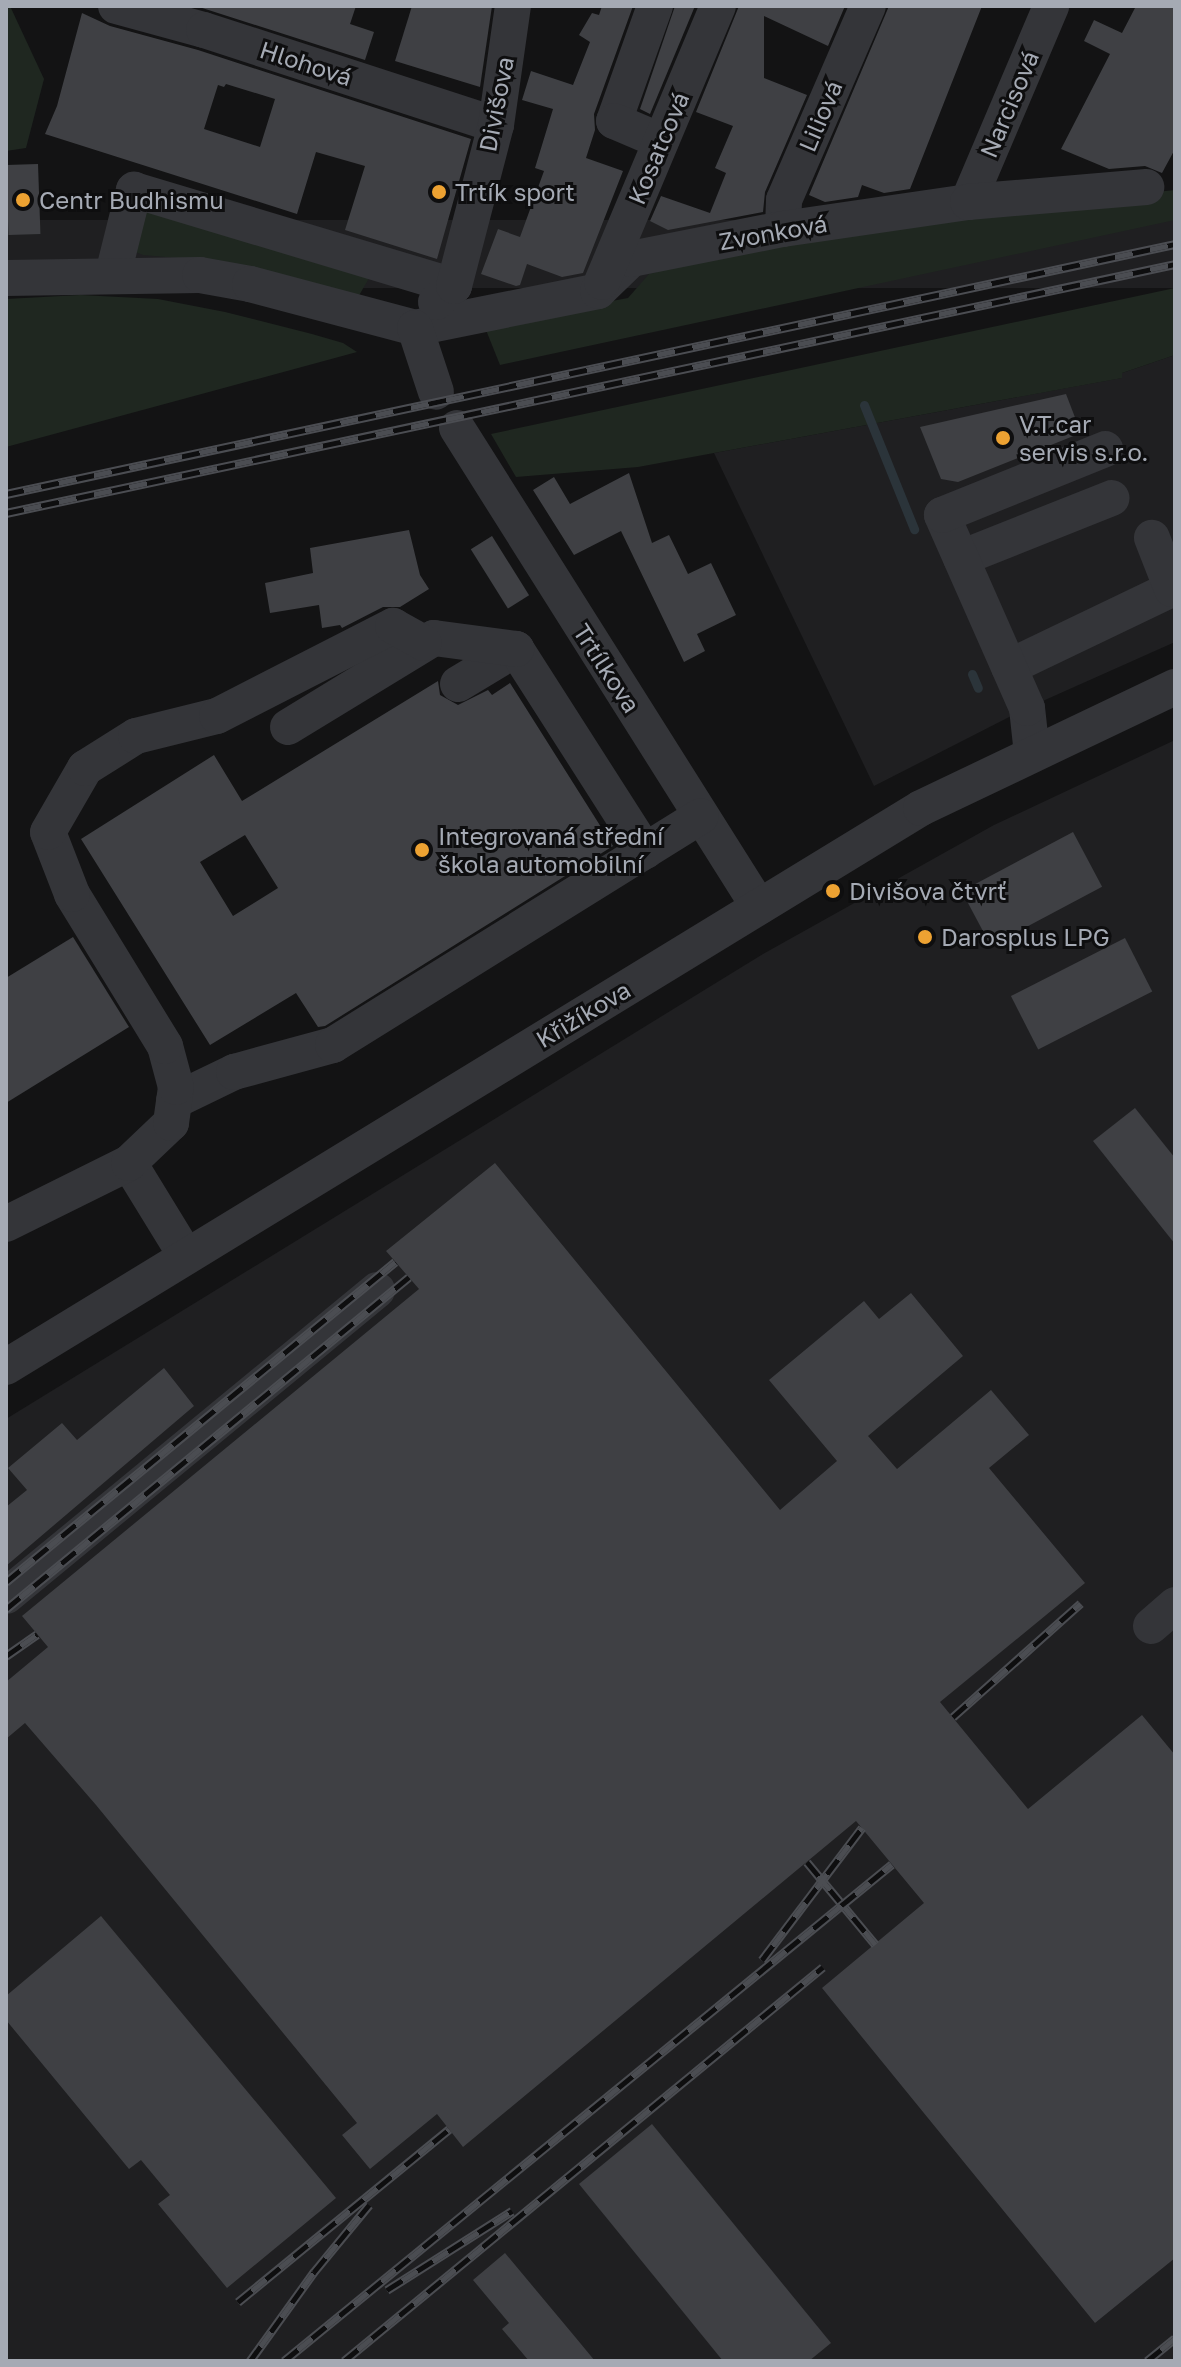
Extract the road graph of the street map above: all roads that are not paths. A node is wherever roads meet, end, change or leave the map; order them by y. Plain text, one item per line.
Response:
1 (116, 6) edge
2 (513, 6) edge
3 (655, 6) edge
4 (718, 6) edge
5 (868, 6) edge
6 (1051, 6) edge
7 (496, 125) junction
8 (661, 141) junction
9 (1146, 187) dead end
10 (968, 202) junction
11 (783, 229) junction
12 (113, 274) junction
13 (6, 278) edge
14 (454, 286) junction
15 (598, 291) junction
16 (415, 328) junction
17 (436, 392) dead end
18 (457, 428) dead end
19 (1105, 449) dead end
20 (1112, 498) dead end
21 (1152, 538) dead end
22 (961, 558) junction
23 (424, 643) junction
24 (516, 649) junction
25 (1009, 667) junction
26 (458, 684) dead end
27 (1175, 687) edge
28 (288, 727) dead end
29 (1032, 754) junction
30 (701, 816) junction
31 (645, 851) junction
32 (759, 907) junction
33 (174, 1101) junction
34 (129, 1163) junction
35 (6, 1224) edge
36 (186, 1256) junction
37 (377, 1290) dead end
38 (6, 1367) edge
39 (6, 1596) edge

1 - 7 street, Hlohová
2 - 7 street, Divišova
3 - 8 street
4 - 8 street, Kosatcová
5 - 11 street, Liliová
6 - 10 street, Narcisová
7 - 14 street, Divišova
8 - 15 street, Kosatcová
9 - 10 street, Zvonková
10 - 11 street, Zvonková
11 - 15 street, Zvonková
12 - 13 street
12 - 14 street
12 - 16 street
14 - 16 street, Divišova
15 - 16 street
16 - 17 street
18 - 30 street, Trtílkova
19 - 22 street
20 - 22 street
21 - 25 street
22 - 25 street
23 - 24 street
23 - 28 street
23 - 33 street
24 - 26 street
24 - 31 street
25 - 29 street
27 - 29 street, Křižíkova
29 - 32 street, Křižíkova
30 - 31 street
30 - 32 street, Trtílkova
31 - 33 street
32 - 36 street, Křižíkova
33 - 34 street
34 - 35 street
34 - 36 street
36 - 38 street, Křižíkova
37 - 39 street

